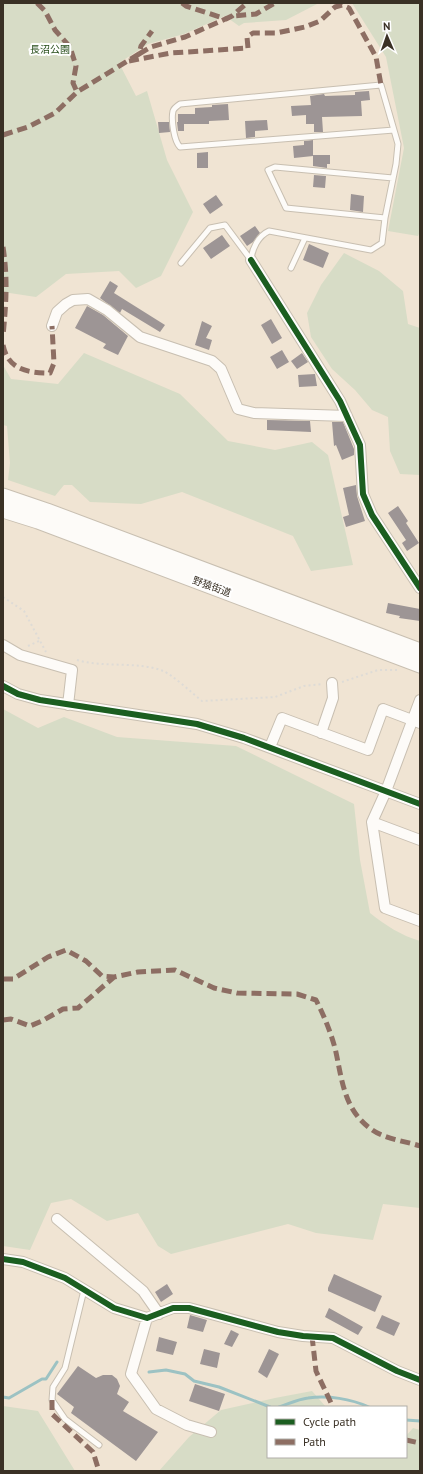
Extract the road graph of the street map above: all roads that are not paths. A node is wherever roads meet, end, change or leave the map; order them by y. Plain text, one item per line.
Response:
1 (394, 130) junction
2 (393, 178) junction
3 (385, 218) junction
4 (305, 238) junction
5 (251, 260) junction
6 (181, 263) dead end
7 (291, 268) dead end
8 (52, 326) dead end
9 (347, 416) junction
10 (3, 496) edge
11 (3, 510) edge
12 (420, 588) edge
13 (3, 645) edge
14 (420, 651) edge
15 (420, 665) edge
16 (332, 683) road end
17 (3, 686) edge
18 (420, 700) edge
19 (68, 705) junction
20 (416, 721) edge
21 (320, 732) junction
22 (270, 747) junction
23 (386, 791) junction
24 (420, 804) edge
25 (372, 822) junction
26 (420, 840) edge
27 (420, 921) edge
28 (57, 1219) dead end
29 (3, 1259) edge
30 (84, 1290) junction
31 (159, 1314) junction
32 (148, 1318) junction
33 (420, 1380) edge
34 (211, 1432) dead end
35 (99, 1445) dead end

1 - 1 lane
1 - 2 lane
2 - 3 lane
2 - 3 lane
3 - 4 lane
4 - 5 lane
4 - 7 lane
5 - 6 lane
5 - 9 street
8 - 9 street
9 - 12 street
10 - 14 main road, 野猿街道
11 - 15 main road, 野猿街道
13 - 19 street
16 - 21 street
17 - 19 street
18 - 20 street
19 - 22 street
20 - 21 street
20 - 23 street
21 - 22 street
22 - 23 street
23 - 24 street
23 - 25 street
25 - 26 street
25 - 27 street
28 - 31 street
29 - 30 street
30 - 32 street
30 - 35 lane
31 - 32 street
31 - 33 street
32 - 34 street

